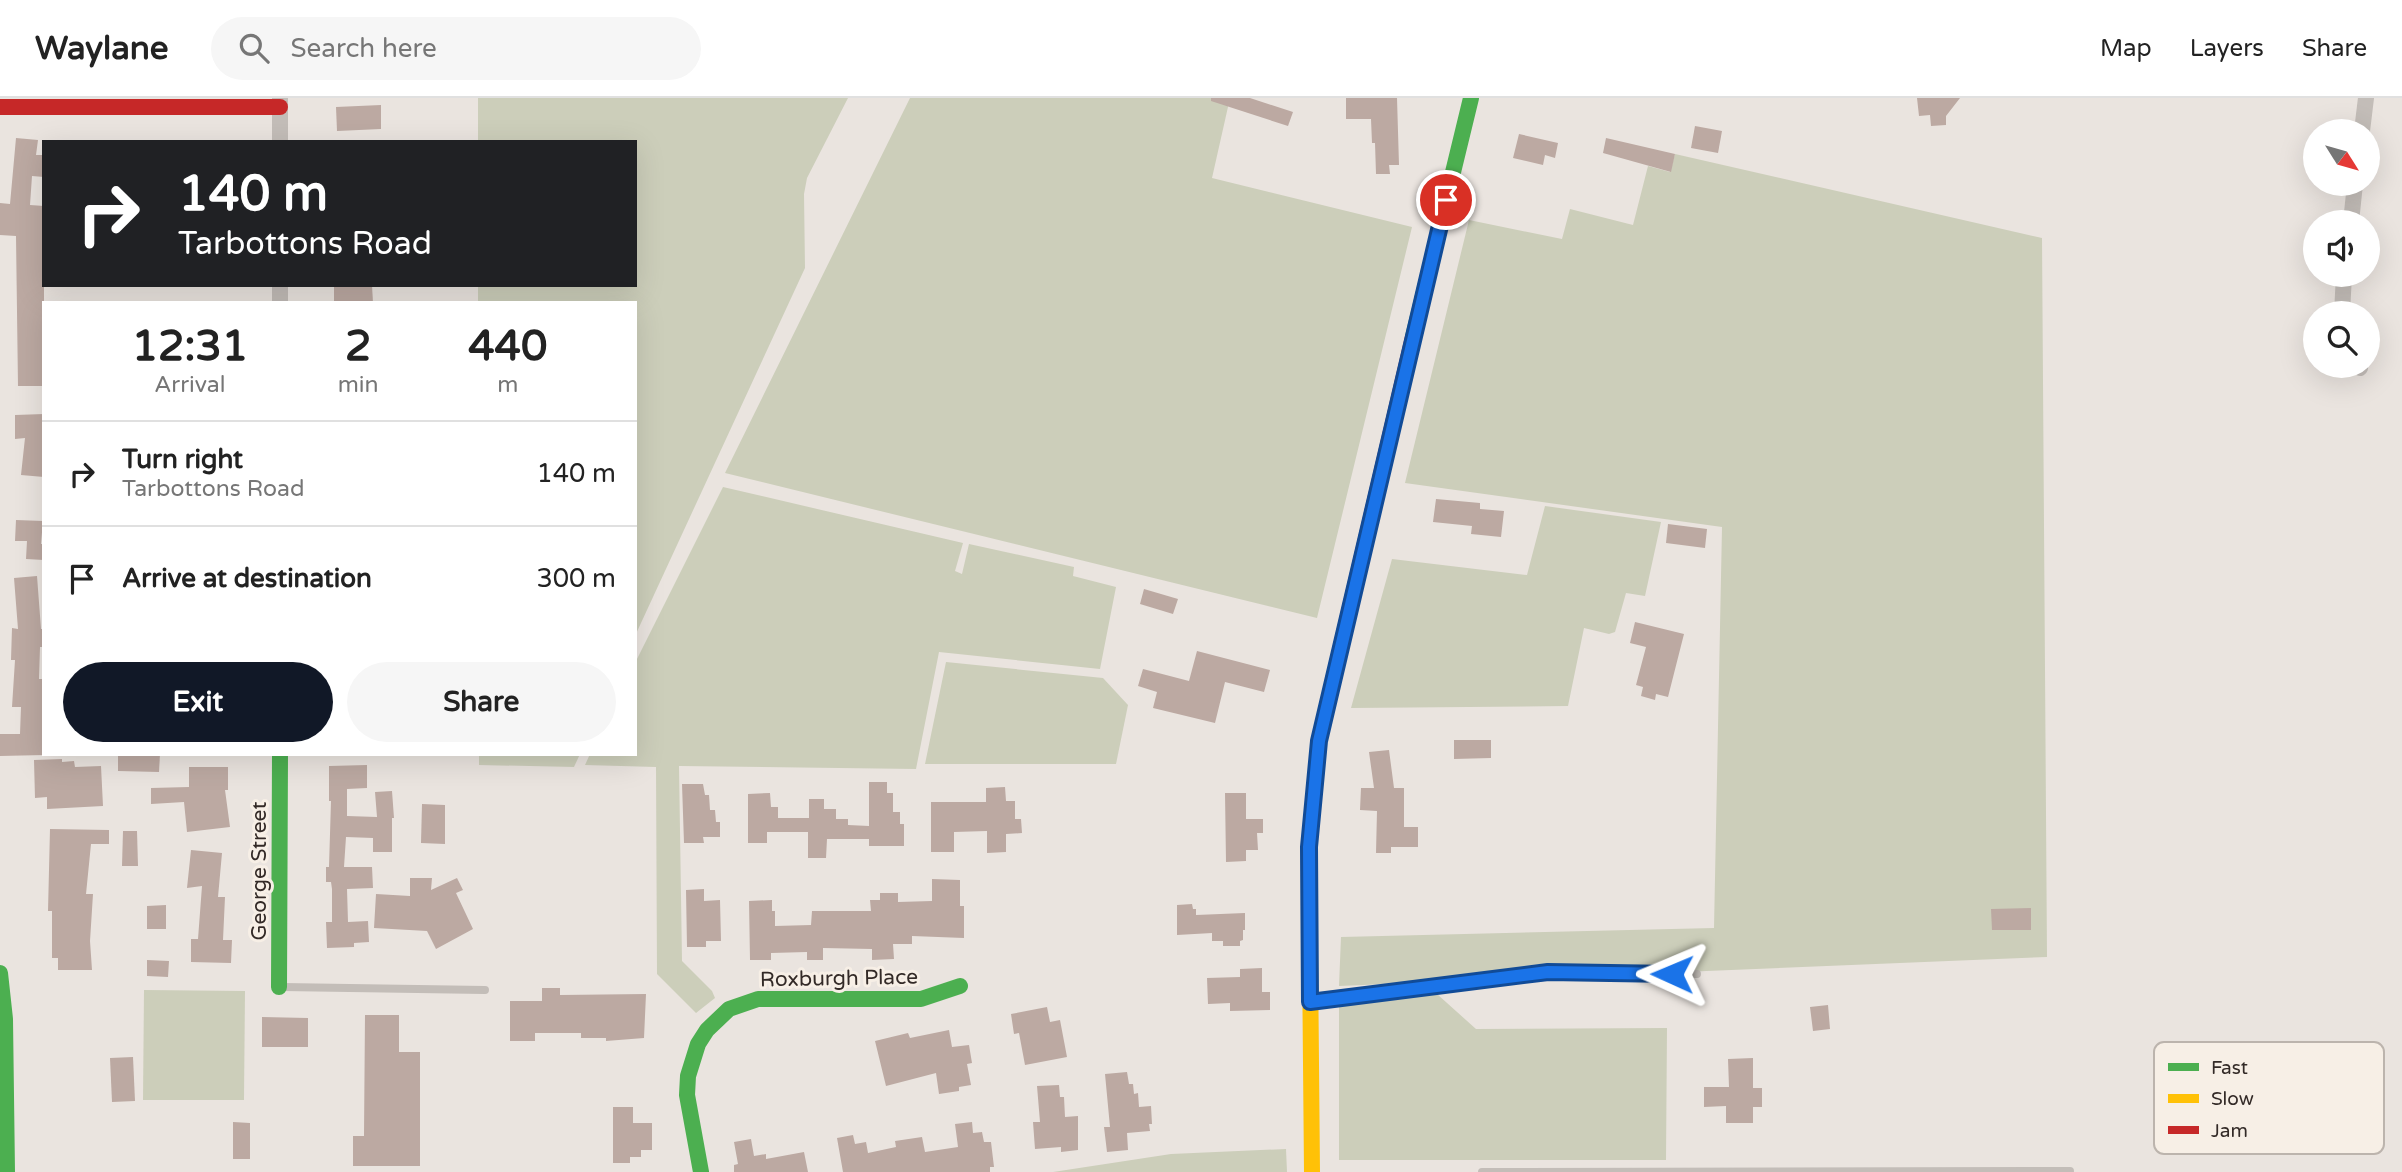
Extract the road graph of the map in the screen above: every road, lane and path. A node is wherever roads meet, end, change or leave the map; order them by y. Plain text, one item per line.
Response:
1 (1471, 98) edge
2 (2367, 98) edge
3 (280, 102) edge
4 (0, 107) edge
5 (2364, 119) edge
6 (280, 140) edge
7 (280, 756) edge
8 (0, 973) edge
9 (1697, 974) dead end
10 (960, 986) dead end
11 (279, 987) joint
12 (485, 990) dead end
13 (1310, 1002) junction
14 (2070, 1171) edge
15 (7, 1172) edge
16 (701, 1172) edge
17 (1312, 1172) edge
18 (1482, 1172) edge

1 - 13 street
2 - 5 street
3 - 4 street
3 - 6 street
7 - 11 street, George Street
8 - 15 street
9 - 13 lane
10 - 16 street, Roxburgh Place
11 - 12 lane
13 - 17 street
14 - 18 lane

